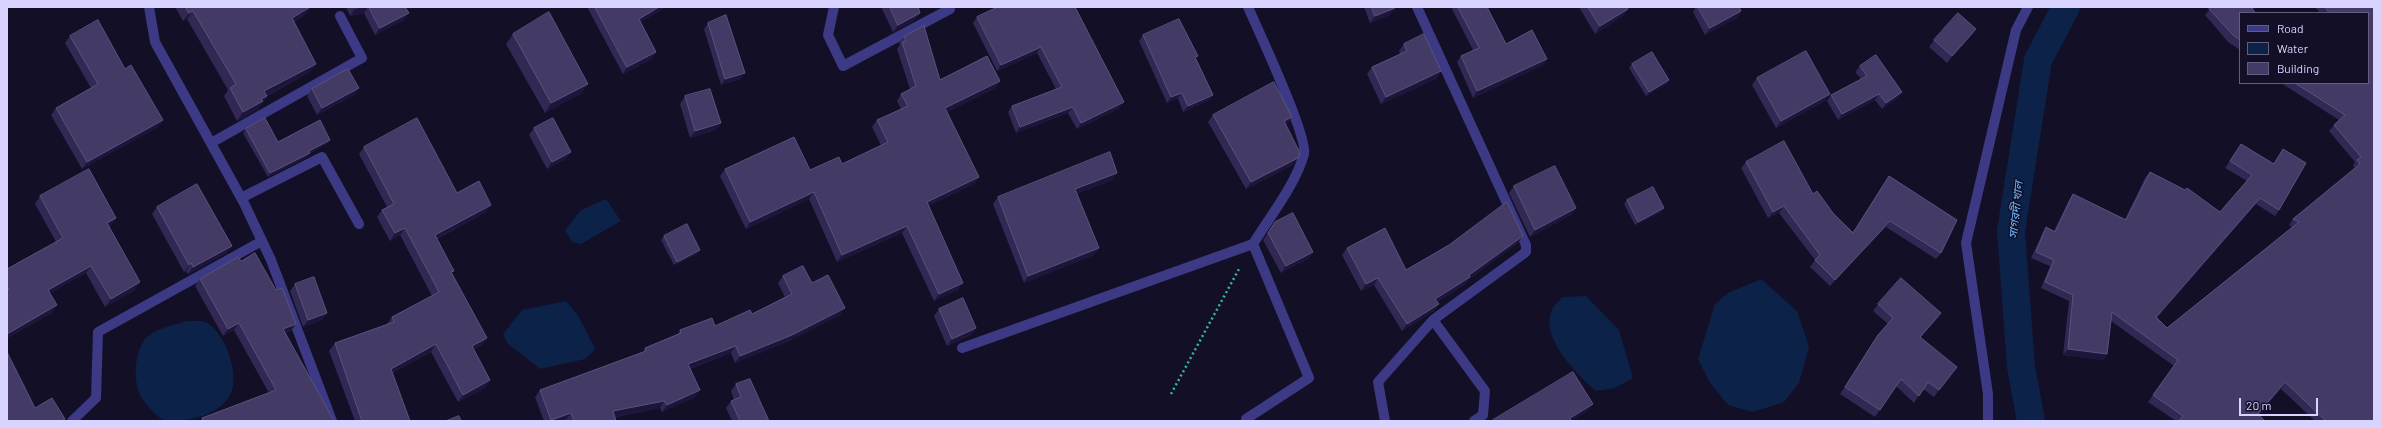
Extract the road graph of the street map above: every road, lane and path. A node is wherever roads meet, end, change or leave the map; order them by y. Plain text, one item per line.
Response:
1 (149, 7) edge
2 (834, 7) edge
3 (1248, 7) edge
4 (1417, 7) edge
5 (2028, 7) edge
6 (950, 9) dead end
7 (340, 16) dead end
8 (211, 143) junction
9 (241, 198) junction
10 (359, 224) dead end
11 (262, 241) junction
12 (1253, 244) junction
13 (1433, 320) junction
14 (962, 348) dead end
15 (1171, 394) dead end
16 (72, 421) edge
17 (332, 421) edge
18 (1248, 421) edge
19 (1385, 421) edge
20 (1474, 421) edge
21 (1988, 421) edge

1 - 8 street
2 - 6 street
3 - 12 street
4 - 13 street
5 - 21 street
7 - 8 street
8 - 9 street
9 - 10 street
9 - 11 street
11 - 16 street
11 - 17 street
12 - 14 street
12 - 15 path
12 - 18 street
13 - 19 street
13 - 20 street

